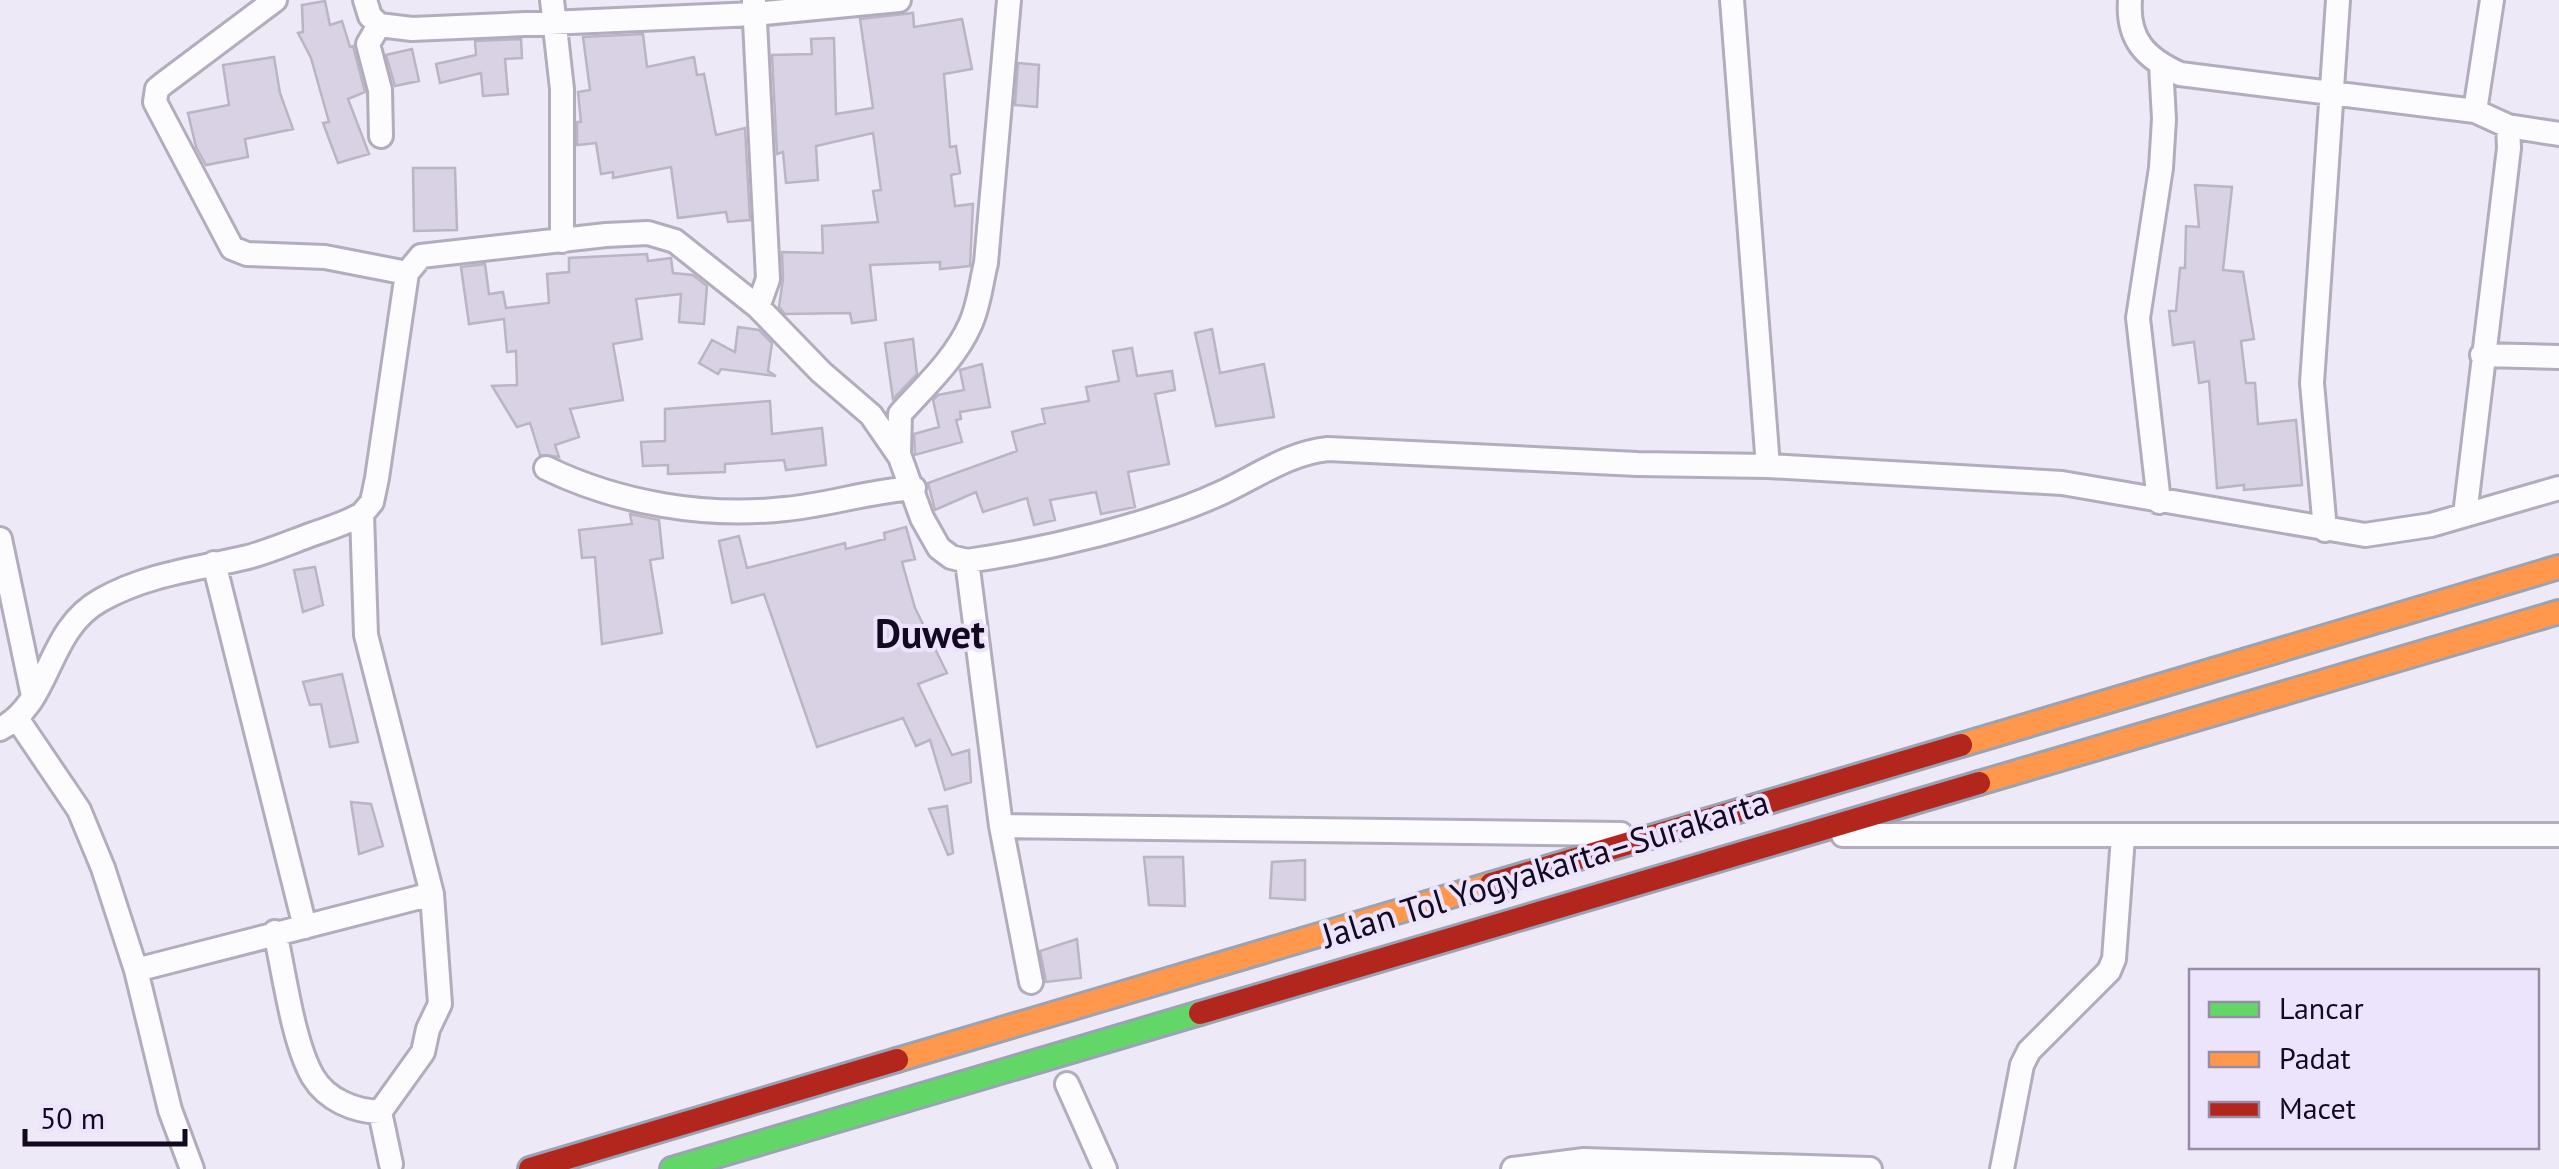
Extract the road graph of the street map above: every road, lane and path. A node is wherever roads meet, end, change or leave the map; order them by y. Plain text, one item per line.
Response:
1 (275, 0) edge
2 (366, 0) edge
3 (899, 0) edge
4 (1009, 0) edge
5 (1732, 0) edge
6 (2130, 0) edge
7 (2338, 0) edge
8 (2492, 0) edge
9 (754, 7) edge
10 (553, 11) edge
11 (379, 25) junction
12 (2161, 65) junction
13 (2334, 91) junction
14 (2475, 111) junction
15 (2508, 126) junction
16 (2559, 134) edge
17 (381, 136) dead end
18 (562, 241) junction
19 (407, 273) junction
20 (758, 307) junction
21 (2482, 355) junction
22 (2559, 357) edge
23 (900, 414) junction
24 (871, 415) junction
25 (900, 457) junction
26 (1768, 466) junction
27 (546, 468) dead end
28 (914, 488) junction
29 (2559, 488) edge
30 (2159, 502) junction
31 (362, 514) junction
32 (2465, 516) junction
33 (2325, 530) junction
34 (0, 539) edge
35 (967, 561) junction
36 (214, 564) junction
37 (2559, 567) edge
38 (2559, 612) edge
39 (33, 696) junction
40 (9, 725) edge
41 (1001, 826) junction
42 (2559, 835) edge
43 (2123, 838) junction
44 (432, 894) junction
45 (305, 927) junction
46 (275, 932) junction
47 (136, 970) junction
48 (1031, 982) dead end
49 (1067, 1084) dead end
50 (380, 1112) junction
51 (391, 1164) dead end
52 (192, 1169) edge
53 (530, 1169) edge
54 (672, 1169) edge
55 (1105, 1169) edge
56 (1513, 1169) edge
57 (1870, 1169) edge
58 (2002, 1169) edge

1 - 19 street
2 - 11 street
3 - 9 street
4 - 23 street
5 - 26 street
6 - 12 street
7 - 13 street
8 - 14 street
9 - 10 street
9 - 20 street
10 - 11 street
10 - 18 street
11 - 17 street
12 - 13 street
12 - 30 street
13 - 14 street
13 - 33 street
14 - 15 street
15 - 16 street
15 - 21 street
18 - 19 street
18 - 20 street
19 - 31 street
20 - 24 street
21 - 22 street
21 - 32 street
23 - 24 street
23 - 25 street
24 - 25 street
25 - 28 street
26 - 30 street
26 - 35 street
27 - 28 street
28 - 35 street
29 - 32 street
30 - 33 street
31 - 36 street
31 - 44 street
32 - 33 street
34 - 39 street
35 - 41 street
36 - 39 street
36 - 45 street
37 - 53 highway, Jalan Tol Yogyakarta–Surakarta
38 - 54 highway, Jalan Tol Yogyakarta–Surakarta
39 - 40 street
40 - 47 street
41 - 43 street
41 - 48 street
42 - 43 street
43 - 58 street
44 - 45 street
44 - 50 street
45 - 46 street
46 - 47 street
46 - 50 street
47 - 52 street
49 - 55 street
50 - 51 street
56 - 57 street

